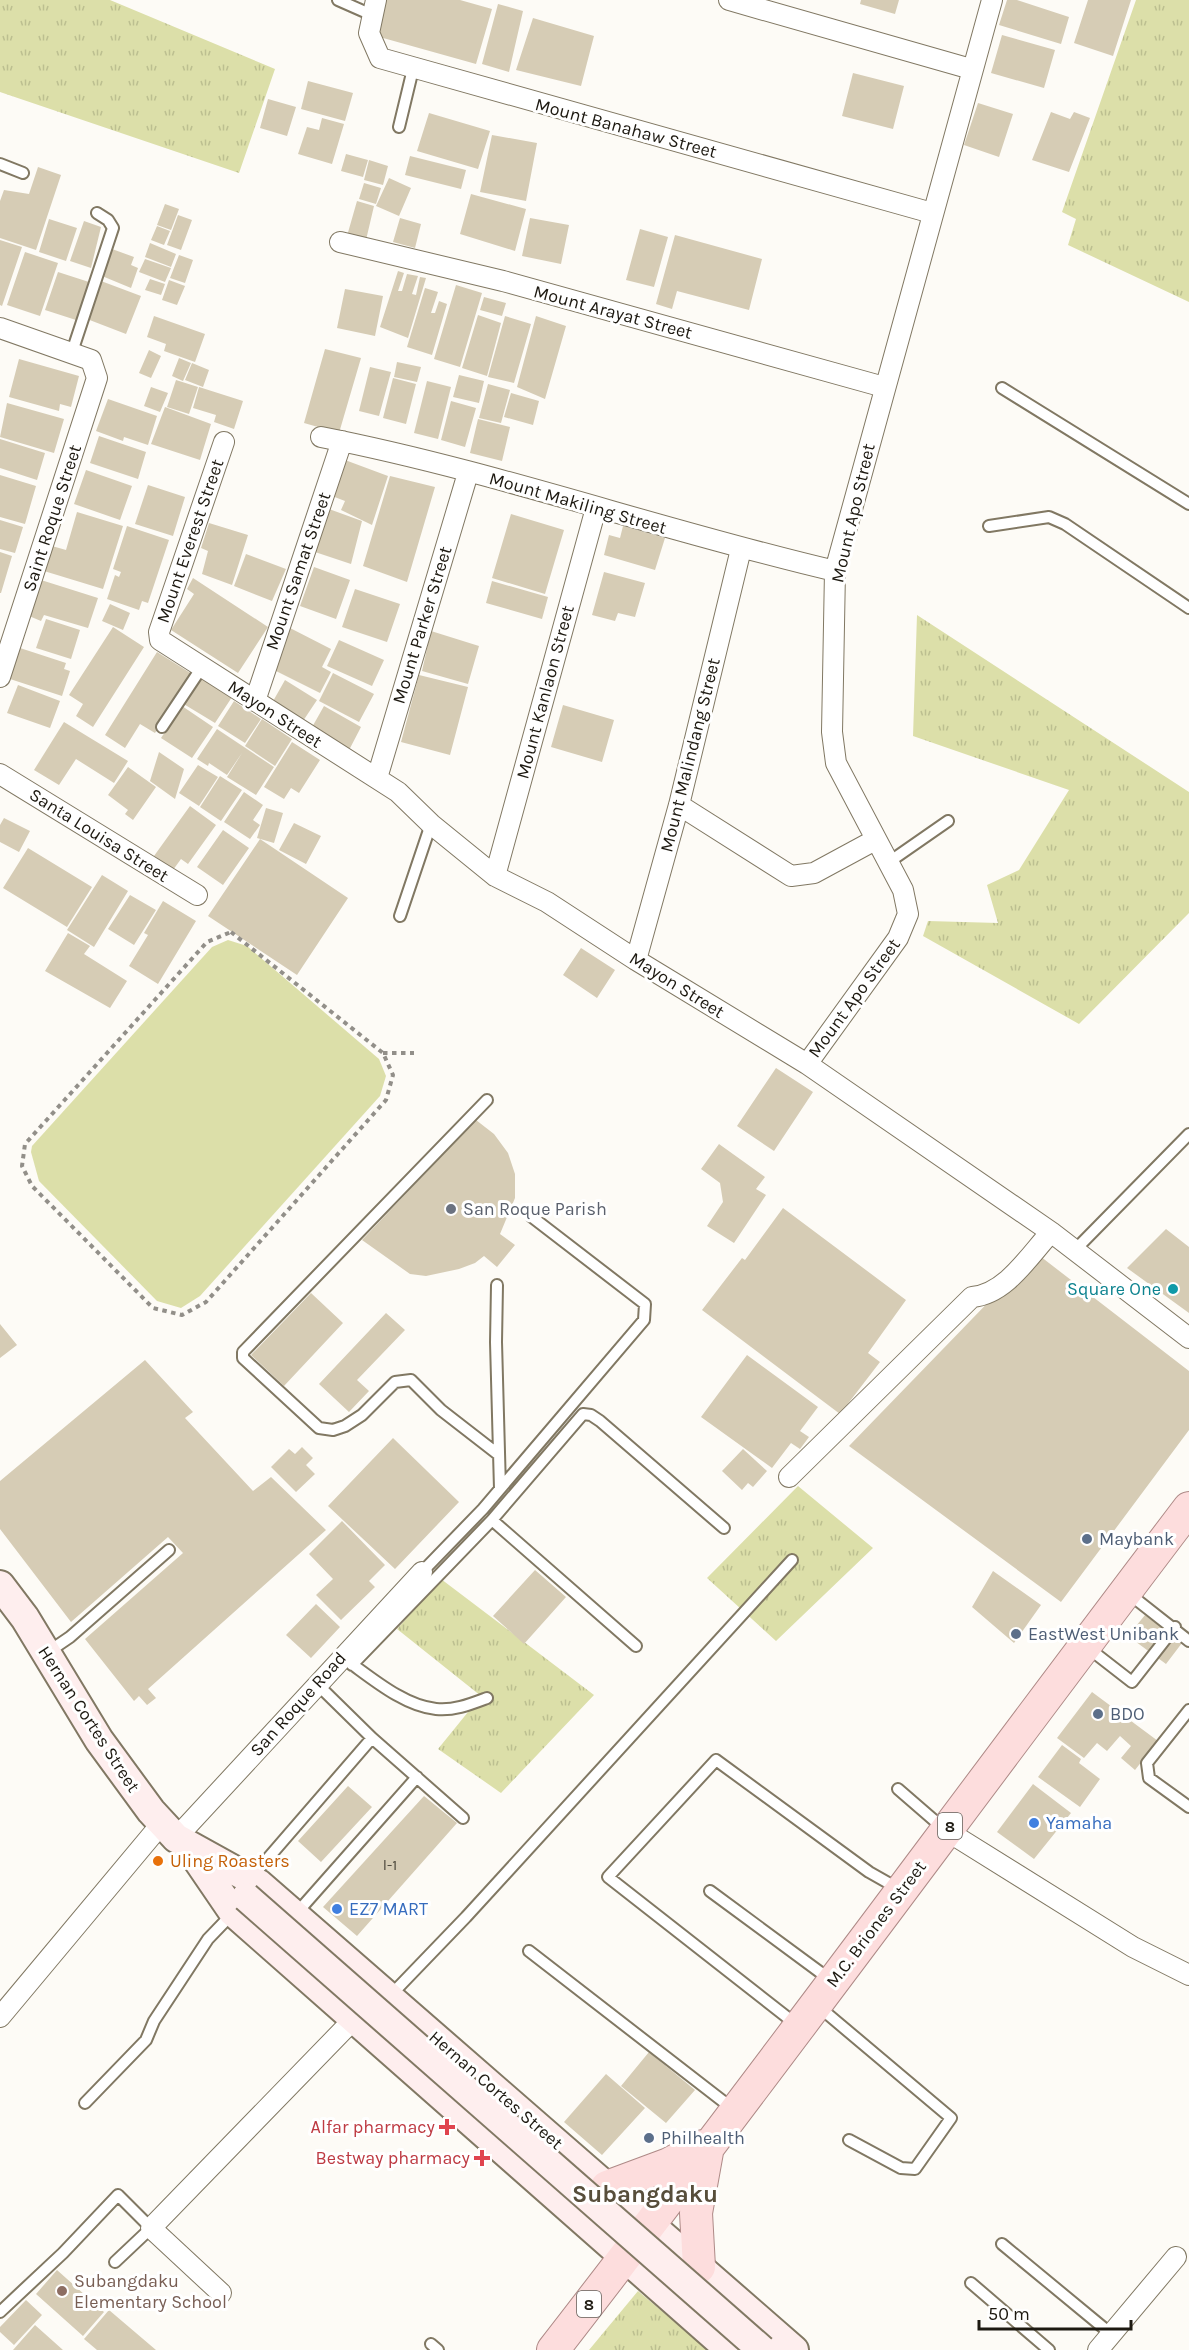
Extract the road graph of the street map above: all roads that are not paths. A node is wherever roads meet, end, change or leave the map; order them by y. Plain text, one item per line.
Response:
1 (338, 0) edge
2 (729, 0) edge
3 (992, 0) edge
4 (374, 8) edge
5 (413, 69) junction
6 (971, 69) junction
7 (399, 126) dead end
8 (0, 164) edge
9 (23, 173) dead end
10 (97, 213) dead end
11 (932, 213) junction
12 (340, 242) dead end
13 (0, 328) edge
14 (72, 351) junction
15 (884, 387) junction
16 (1002, 388) dead end
17 (321, 437) dead end
18 (342, 441) junction
19 (224, 442) dead end
20 (468, 472) junction
21 (1189, 504) edge
22 (596, 508) junction
23 (989, 526) dead end
24 (741, 549) junction
25 (835, 571) junction
26 (1189, 608) edge
27 (160, 640) joint
28 (202, 667) junction
29 (0, 677) edge
30 (255, 701) junction
31 (162, 727) dead end
32 (0, 774) edge
33 (377, 778) junction
34 (678, 805) junction
35 (948, 821) dead end
36 (431, 824) junction
37 (875, 840) junction
38 (889, 862) junction
39 (495, 876) junction
40 (197, 896) dead end
41 (400, 916) dead end
42 (636, 960) junction
43 (807, 1064) junction
44 (487, 1100) dead end
45 (1189, 1134) edge
46 (532, 1217) dead end
47 (1051, 1232) junction
48 (1074, 1251) junction
49 (497, 1285) dead end
50 (1189, 1338) edge
51 (499, 1455) junction
52 (789, 1477) dead end
53 (500, 1489) junction
54 (1189, 1508) edge
55 (492, 1520) junction
56 (724, 1528) dead end
57 (169, 1550) dead end
58 (792, 1560) dead end
59 (422, 1572) joint
60 (0, 1585) edge
61 (1126, 1591) junction
62 (1175, 1627) junction
63 (1189, 1641) edge
64 (636, 1646) dead end
65 (1085, 1646) junction
66 (46, 1653) junction
67 (347, 1661) junction
68 (317, 1684) junction
69 (487, 1698) dead end
70 (1189, 1710) edge
71 (372, 1738) junction
72 (417, 1778) junction
73 (898, 1789) dead end
74 (1189, 1807) edge
75 (463, 1818) dead end
76 (946, 1831) junction
77 (175, 1835) junction
78 (900, 1890) junction
79 (711, 1891) dead end
80 (243, 1896) junction
81 (295, 1915) junction
82 (529, 1951) dead end
83 (1189, 1975) edge
84 (389, 1997) junction
85 (816, 2004) junction
86 (0, 2017) edge
87 (354, 2019) junction
88 (85, 2103) dead end
89 (735, 2111) junction
90 (849, 2140) dead end
91 (709, 2143) junction
92 (607, 2187) junction
93 (649, 2223) junction
94 (151, 2228) junction
95 (1002, 2244) dead end
96 (624, 2257) junction
97 (1176, 2257) dead end
98 (115, 2262) dead end
99 (699, 2267) junction
100 (971, 2283) dead end
101 (221, 2294) dead end
102 (0, 2312) edge
103 (1111, 2334) junction
104 (553, 2350) edge
105 (730, 2350) edge
106 (762, 2350) edge
107 (794, 2350) edge
108 (1049, 2350) edge
109 (1098, 2350) edge

1 - 4 lane
2 - 6 street
3 - 6 street, Mount Apo Street
4 - 5 street, Mount Banahaw Street
5 - 7 lane
5 - 11 street, Mount Banahaw Street
6 - 11 street, Mount Apo Street
8 - 9 lane
10 - 14 lane
11 - 15 street, Mount Apo Street
12 - 15 street, Mount Arayat Street
13 - 14 street
14 - 29 street, Saint Roque Street
15 - 25 street, Mount Apo Street
16 - 21 lane
17 - 18 street, Mount Makiling Street
18 - 20 street, Mount Makiling Street
18 - 30 street, Mount Samat Street
19 - 27 street, Mount Everest Street
20 - 22 street, Mount Makiling Street
20 - 33 street, Mount Parker Street
22 - 24 street, Mount Makiling Street
22 - 39 street, Mount Kanlaon Street
23 - 26 lane
24 - 25 street, Mount Makiling Street
24 - 34 street, Mount Malindang Street
25 - 37 street, Mount Apo Street
27 - 28 street, Mayon Street
28 - 30 street, Mayon Street
28 - 31 lane
30 - 33 street, Mayon Street
32 - 40 street, Santa Louisa Street
33 - 36 street, Mayon Street
34 - 37 street
34 - 42 street, Mount Malindang Street
35 - 38 lane
36 - 39 street, Mayon Street
36 - 41 lane
37 - 38 street, Mount Apo Street
38 - 43 street, Mount Apo Street
39 - 42 street, Mayon Street
42 - 43 street, Mayon Street
43 - 47 street, Mayon Street
44 - 51 lane
45 - 48 lane
46 - 53 lane
47 - 48 street, Mayon Street
47 - 52 street
48 - 50 street, Mayon Street
49 - 51 lane
51 - 53 lane
53 - 59 lane
54 - 61 main road, M.C. Briones Street / 8
55 - 56 lane
55 - 64 lane
55 - 67 lane
57 - 66 lane
58 - 84 lane
59 - 67 street, San Roque Road
60 - 66 main road, Hernan Cortes Street
61 - 62 lane
61 - 65 main road, M.C. Briones Street / 8
62 - 63 lane
62 - 65 lane
65 - 76 main road, M.C. Briones Street / 8
66 - 77 main road, Hernan Cortes Street
67 - 68 street, San Roque Road
67 - 69 lane
68 - 71 lane
68 - 77 street, San Roque Road
70 - 74 lane
71 - 72 lane
71 - 80 lane
72 - 75 lane
72 - 81 lane
73 - 76 lane
76 - 78 main road, M.C. Briones Street / 8
76 - 83 street
77 - 80 main road, Hernan Cortes Street
77 - 86 street, San Roque Road
78 - 85 main road, M.C. Briones Street / 8
78 - 85 lane
79 - 85 lane
80 - 81 main road, Hernan Cortes Street
80 - 87 main road, Hernan Cortes Street
80 - 88 lane
80 - 106 main road, Hernan Cortes Street, bridge
81 - 84 main road, Hernan Cortes Street
82 - 89 lane
84 - 92 main road, Hernan Cortes Street
85 - 89 main road, M.C. Briones Street / 8
85 - 90 lane
87 - 94 street
87 - 96 main road, Hernan Cortes Street
89 - 91 main road, M.C. Briones Street / 8
91 - 92 main road
91 - 93 main road, M.C. Briones Street / 8
91 - 99 main road
92 - 93 main road, Hernan Cortes Street
93 - 96 main road, 8
93 - 99 main road, Hernan Cortes Street
94 - 98 lane
94 - 101 street
94 - 102 lane
95 - 103 lane
96 - 104 main road, 8
96 - 105 main road, Hernan Cortes Street
97 - 103 street
99 - 107 main road, Hernan Cortes Street
100 - 108 lane
103 - 109 street

